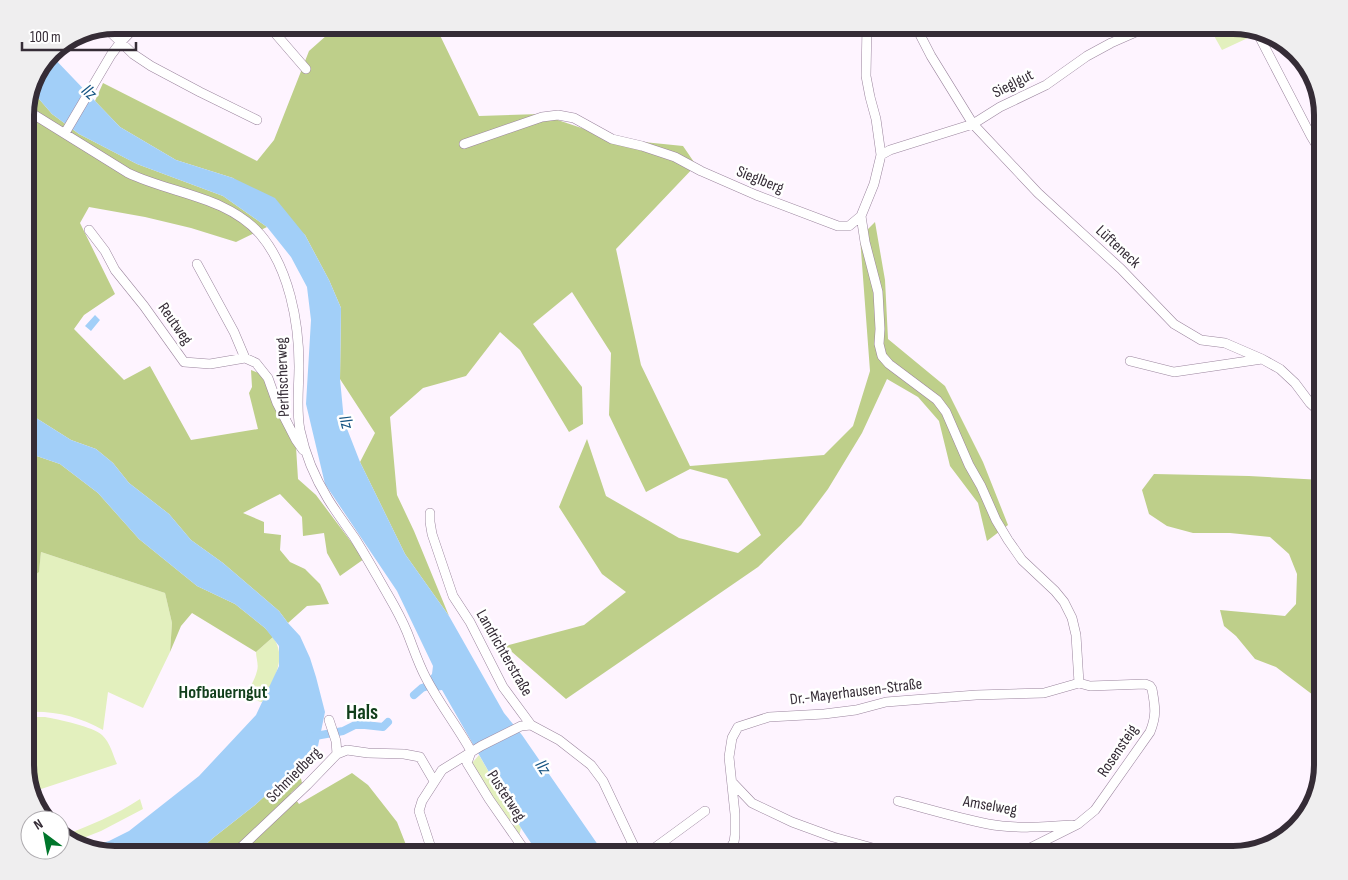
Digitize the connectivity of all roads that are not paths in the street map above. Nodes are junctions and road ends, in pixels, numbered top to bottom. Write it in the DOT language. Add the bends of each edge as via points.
graph roads {
  1 [pos="112,34"];
  2 [pos="128,34"];
  3 [pos="276,34"];
  4 [pos="867,34"];
  5 [pos="920,34"];
  6 [pos="1132,34"];
  7 [pos="1260,39"];
  8 [pos="120,43"];
  9 [pos="306,69"];
  10 [pos="34,114"];
  11 [pos="258,120"];
  12 [pos="973,124"];
  13 [pos="67,130"];
  14 [pos="1314,141"];
  15 [pos="464,144"];
  16 [pos="881,154"];
  17 [pos="862,216"];
  18 [pos="89,230"];
  19 [pos="197,264"];
  20 [pos="245,358"];
  21 [pos="1262,360"];
  22 [pos="1130,361"];
  23 [pos="1314,407"];
  24 [pos="308,456"];
  25 [pos="430,513"];
  26 [pos="1079,683"];
  27 [pos="331,724"];
  28 [pos="531,725"];
  29 [pos="472,751"];
  30 [pos="337,754"];
  31 [pos="434,781"];
  32 [pos="732,782"];
  33 [pos="898,801"];
  34 [pos="705,812"];
  35 [pos="1078,824"];
  36 [pos="242,846"];
  37 [pos="430,846"];
  38 [pos="520,846"];
  39 [pos="634,846"];
  40 [pos="658,846"];
  41 [pos="732,846"];
  42 [pos="866,846"];
  43 [pos="1034,846"];
  1 -- 8 [label="street"];
  2 -- 8 [label="street"];
  3 -- 9 [label="street"];
  4 -- 16 [label="street" via="866,76"];
  5 -- 12 [label="street, Lüfteneck"];
  6 -- 12 [label="street, Sieglgut" via="1087,56 1046,85"];
  7 -- 14 [label="street"];
  8 -- 11 [label="street" via="151,66"];
  8 -- 13 [label="street"];
  10 -- 13 [label="street, Perlfischerweg"];
  12 -- 16 [label="street, Sieglgut"];
  12 -- 21 [label="street, Lüfteneck" via="1038,193 1121,269 1174,324 1201,340 1225,343"];
  13 -- 24 [label="street, Perlfischerweg" via="128,173 210,201 251,225 261,236 282,273 293,307 299,364 298,412"];
  15 -- 17 [label="street, Sieglberg" via="542,117 558,115 574,118 612,139 675,157 756,196 838,226 849,226"];
  16 -- 17 [label="street"];
  17 -- 26 [label="street" via="878,292 882,356 937,400 946,412 1008,540 1022,560 1064,602 1076,634"];
  18 -- 20 [label="street, Reutweg" via="184,362 210,364"];
  19 -- 20 [label="street"];
  20 -- 24 [label="street" via="256,363 268,378 290,429"];
  21 -- 22 [label="street" via="1174,372"];
  21 -- 23 [label="street, Lüfteneck" via="1280,368"];
  24 -- 29 [label="street, Perlfischerweg" via="328,499 388,595 424,676"];
  25 -- 28 [label="street, Landrichterstraße" via="432,534 453,596 504,687"];
  26 -- 32 [label="street, Dr.-Mayerhausen-Straße" via="1044,693 886,702 824,714 769,716 738,727 732,738 729,757"];
  26 -- 35 [label="street, Rosensteig" via="1090,686 1145,684 1152,688 1156,710 1150,732 1096,810"];
  27 -- 30 [label="street"];
  28 -- 29 [label="street" via="521,726"];
  28 -- 39 [label="street, Landrichterstraße" via="559,740 591,765 603,780"];
  29 -- 31 [label="street" via="442,770"];
  29 -- 38 [label="street, Pustetweg" via="467,763"];
  30 -- 31 [label="street, Schmiedberg" via="347,750 420,757"];
  30 -- 36 [label="street, Schmiedberg"];
  31 -- 37 [label="street" via="419,811"];
  32 -- 41 [label="street, Dr.-Mayerhausen-Straße" via="735,835"];
  32 -- 42 [label="street" via="752,804 792,822"];
  33 -- 35 [label="street, Amselweg" via="989,824 1020,827"];
  34 -- 40 [label="street"];
  35 -- 43 [label="street, Rosensteig"];
}
